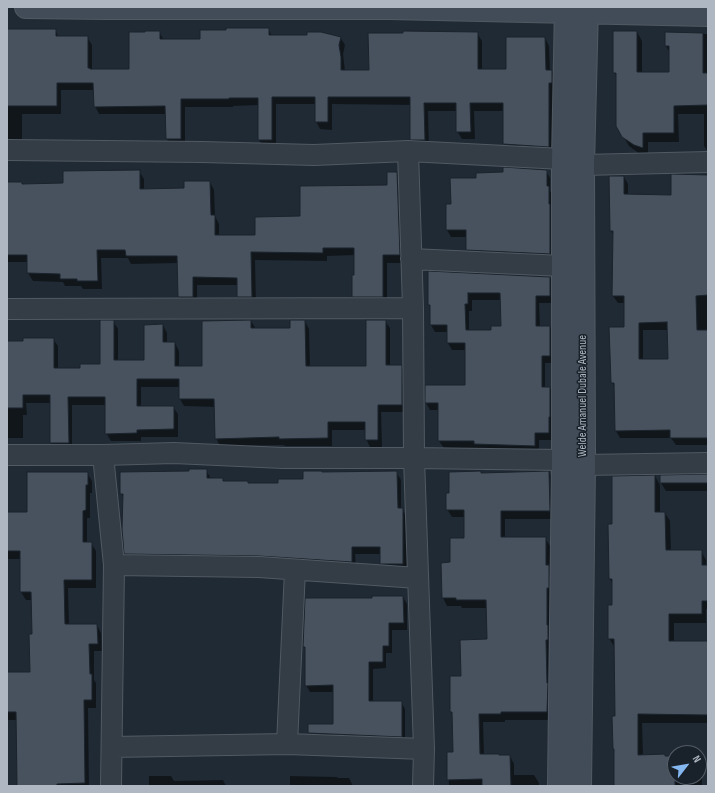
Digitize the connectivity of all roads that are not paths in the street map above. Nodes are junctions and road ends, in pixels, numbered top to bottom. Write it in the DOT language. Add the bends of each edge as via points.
graph roads {
  1 [pos="26,7"];
  2 [pos="577,10"];
  3 [pos="708,15"];
  4 [pos="7,150"];
  5 [pos="408,151"];
  6 [pos="573,162"];
  7 [pos="708,162"];
  8 [pos="411,258"];
  9 [pos="563,266"];
  10 [pos="413,308"];
  11 [pos="7,309"];
  12 [pos="7,455"];
  13 [pos="103,455"];
  14 [pos="414,458"];
  15 [pos="563,460"];
  16 [pos="708,463"];
  17 [pos="584,465"];
  18 [pos="114,565"];
  19 [pos="295,570"];
  20 [pos="418,578"];
  21 [pos="287,744"];
  22 [pos="112,747"];
  23 [pos="424,749"];
  24 [pos="111,786"];
  25 [pos="423,786"];
  26 [pos="559,786"];
  27 [pos="580,786"];
  1 -- 2 [label="main road"];
  2 -- 3 [label="main road"];
  2 -- 6 [label="main road, Welde Amanuel Dubale Avenue"];
  4 -- 5 [label="street" via="314,155"];
  5 -- 6 [label="street"];
  5 -- 8 [label="street"];
  6 -- 7 [label="street"];
  6 -- 9 [label="main road"];
  6 -- 17 [label="main road, Welde Amanuel Dubale Avenue"];
  8 -- 9 [label="street"];
  8 -- 10 [label="street"];
  9 -- 15 [label="main road"];
  10 -- 11 [label="street"];
  10 -- 14 [label="street"];
  12 -- 13 [label="street"];
  13 -- 14 [label="street" via="174,453 283,458"];
  13 -- 18 [label="street"];
  14 -- 15 [label="street"];
  14 -- 20 [label="street"];
  15 -- 26 [label="main road"];
  16 -- 17 [label="street"];
  17 -- 27 [label="main road, Welde Amanuel Dubale Avenue"];
  18 -- 19 [label="street" via="259,567"];
  18 -- 22 [label="street"];
  19 -- 20 [label="street"];
  19 -- 21 [label="street"];
  20 -- 23 [label="street"];
  21 -- 22 [label="street"];
  21 -- 23 [label="street"];
  22 -- 24 [label="street"];
  23 -- 25 [label="street"];
}
